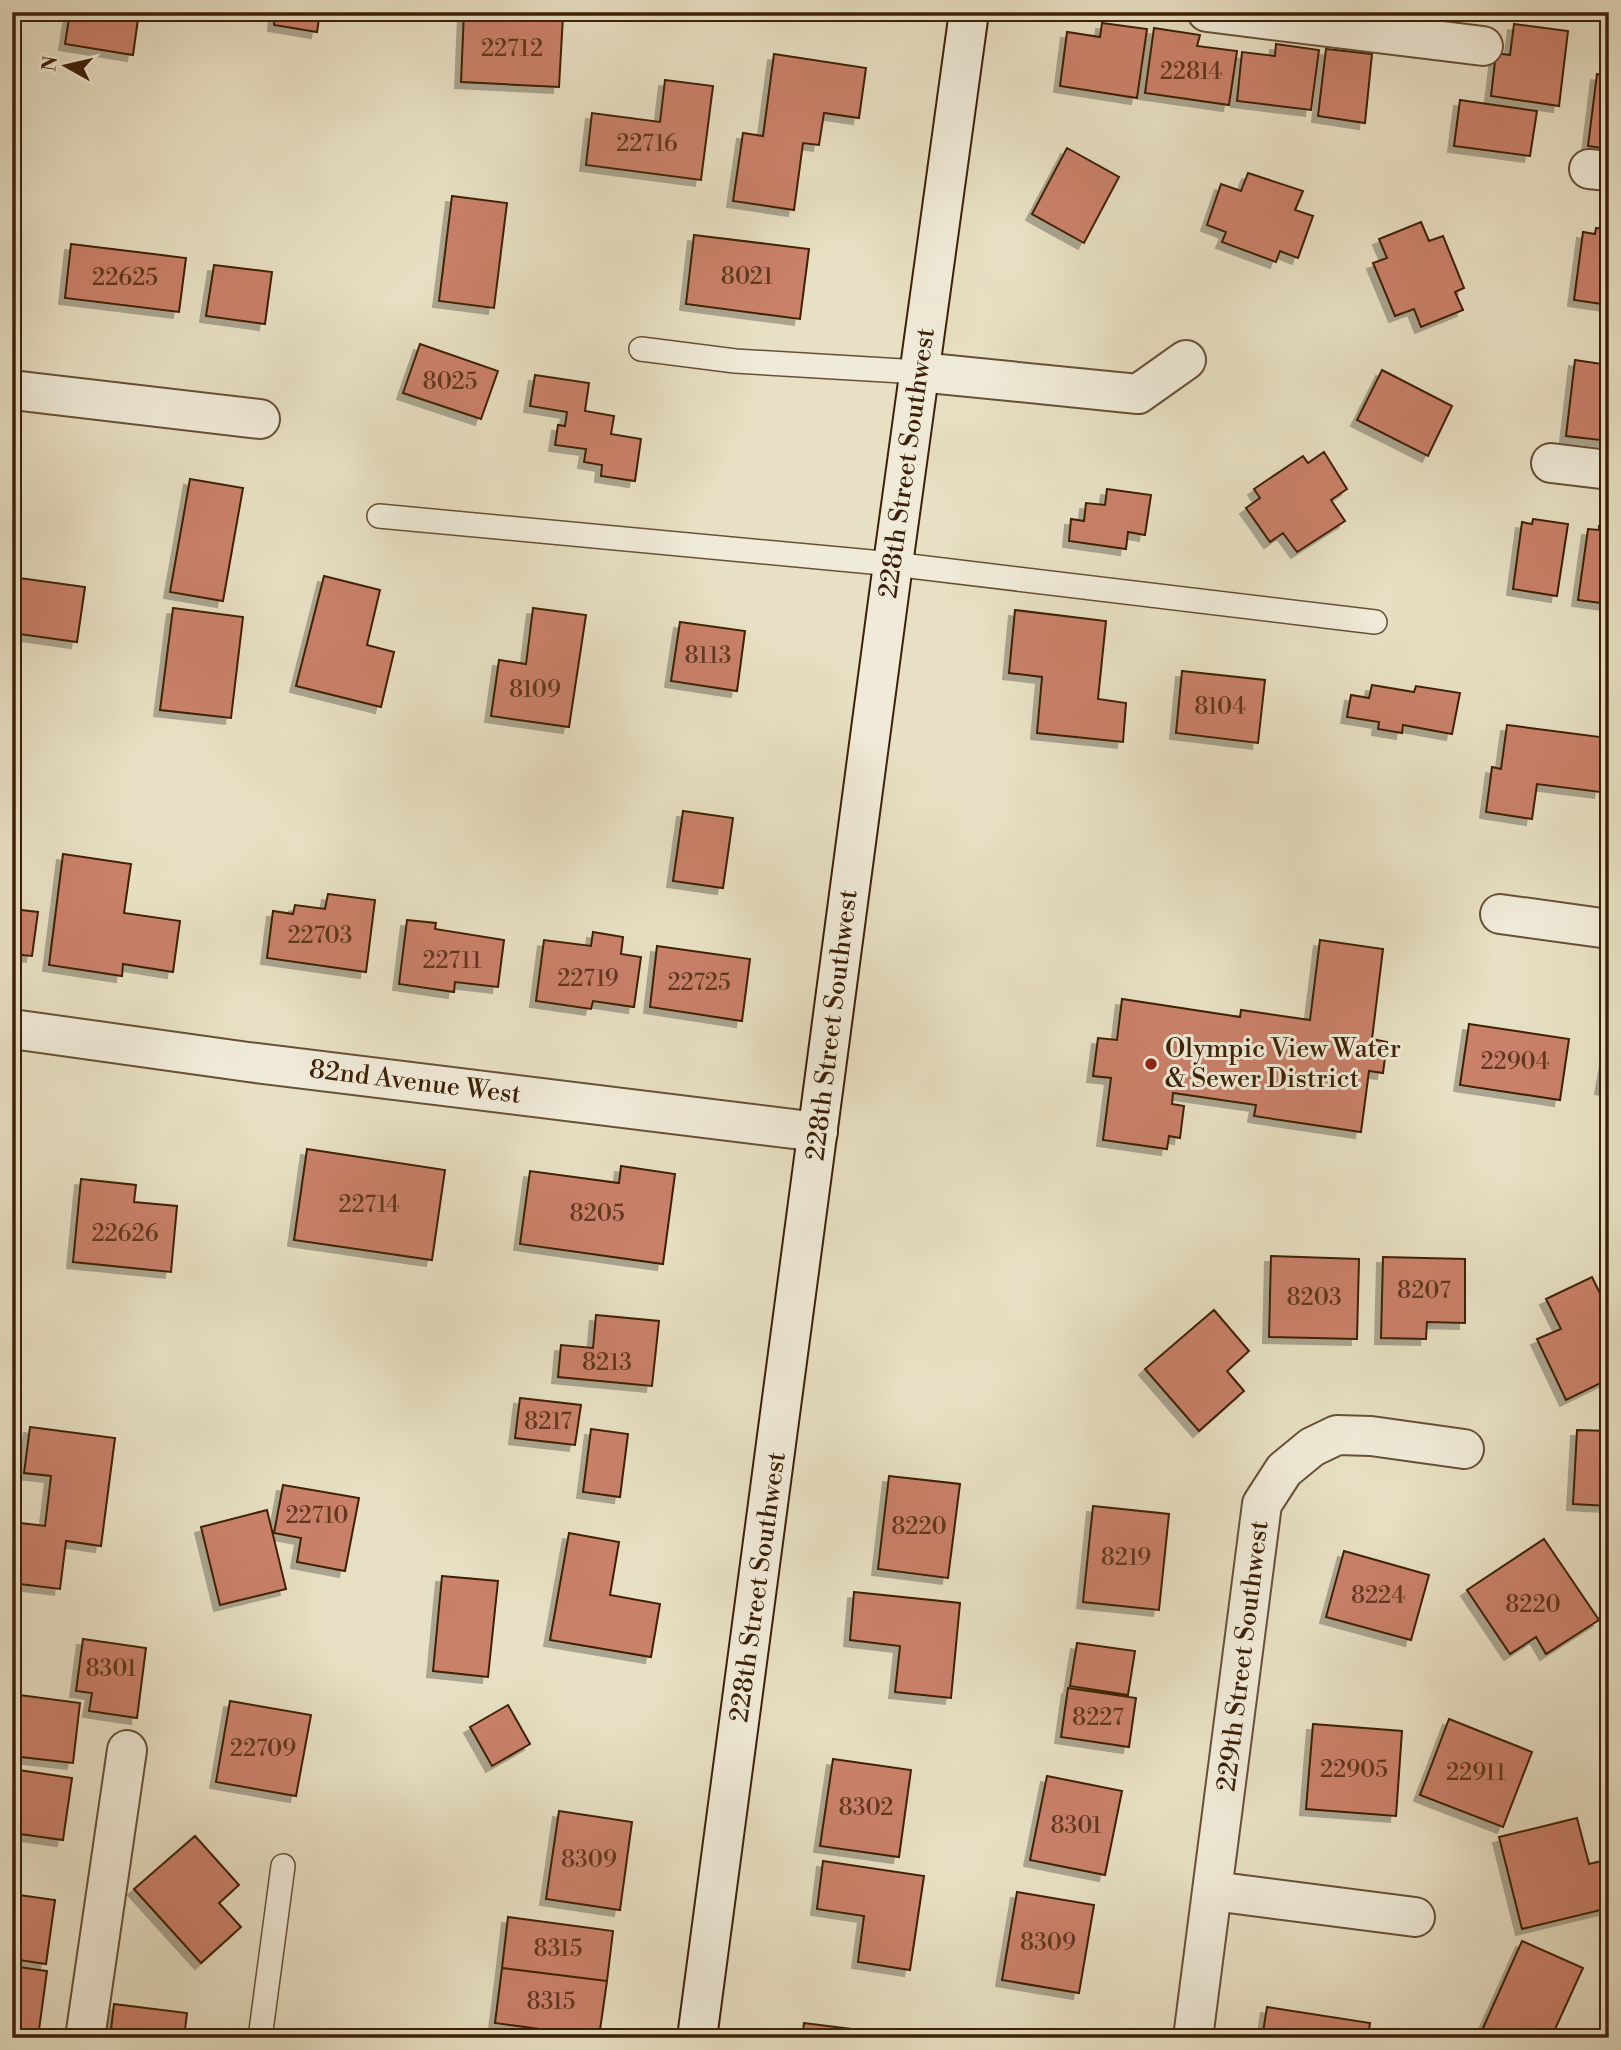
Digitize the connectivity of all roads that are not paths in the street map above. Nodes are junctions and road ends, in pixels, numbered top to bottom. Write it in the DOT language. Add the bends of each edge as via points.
graph roads {
  1 [pos="969,12"];
  2 [pos="1207,12"];
  3 [pos="1483,46"];
  4 [pos="641,349"];
  5 [pos="1186,360"];
  6 [pos="919,372"];
  7 [pos="12,390"];
  8 [pos="260,419"];
  9 [pos="1551,463"];
  10 [pos="1609,470"];
  11 [pos="379,516"];
  12 [pos="892,564"];
  13 [pos="1375,622"];
  14 [pos="1500,914"];
  15 [pos="1609,929"];
  16 [pos="12,1029"];
  17 [pos="818,1132"];
  18 [pos="1464,1449"];
  19 [pos="127,1750"];
  20 [pos="283,1866"];
  21 [pos="1213,1891"];
  22 [pos="1415,1917"];
  23 [pos="85,2038"];
  24 [pos="260,2038"];
  25 [pos="697,2038"];
  26 [pos="1193,2038"];
  1 -- 6 [label="street, 228th Street Southwest"];
  2 -- 3 [label="street"];
  4 -- 6 [label="lane" via="735,361"];
  5 -- 6 [label="street" via="1138,394"];
  6 -- 12 [label="street, 228th Street Southwest"];
  7 -- 8 [label="street"];
  9 -- 10 [label="street"];
  11 -- 12 [label="lane"];
  12 -- 13 [label="lane"];
  12 -- 17 [label="street, 228th Street Southwest"];
  14 -- 15 [label="street"];
  16 -- 17 [label="street, 82nd Avenue West"];
  17 -- 25 [label="street, 228th Street Southwest"];
  18 -- 21 [label="street, 229th Street Southwest" via="1337,1435 1312,1447 1284,1470 1262,1504"];
  19 -- 23 [label="street"];
  20 -- 24 [label="lane"];
  21 -- 22 [label="street"];
  21 -- 26 [label="street, 229th Street Southwest"];
}
